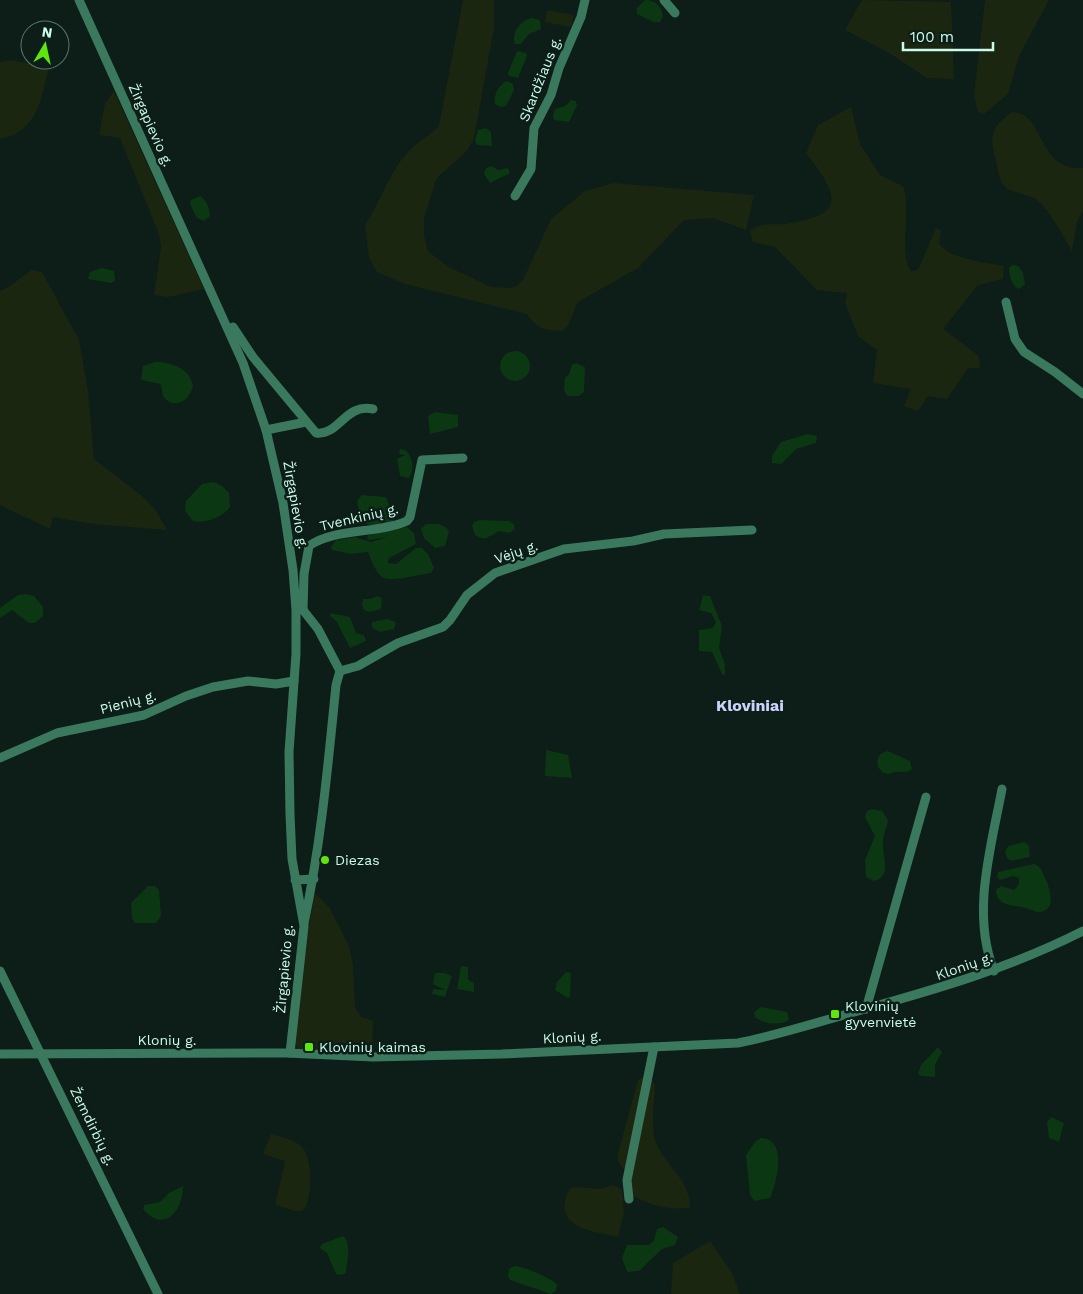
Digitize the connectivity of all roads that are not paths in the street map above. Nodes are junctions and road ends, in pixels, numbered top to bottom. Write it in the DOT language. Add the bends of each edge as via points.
graph roads {
  1 [pos="79,0"];
  2 [pos="585,0"];
  3 [pos="664,0"];
  4 [pos="675,13"];
  5 [pos="515,196"];
  6 [pos="1006,302"];
  7 [pos="233,327"];
  8 [pos="1083,394"];
  9 [pos="373,408"];
  10 [pos="306,422"];
  11 [pos="266,430"];
  12 [pos="463,458"];
  13 [pos="752,530"];
  14 [pos="299,610"];
  15 [pos="340,671"];
  16 [pos="294,681"];
  17 [pos="0,758"];
  18 [pos="1002,788"];
  19 [pos="926,797"];
  20 [pos="314,879"];
  21 [pos="295,880"];
  22 [pos="304,926"];
  23 [pos="1083,931"];
  24 [pos="0,971"];
  25 [pos="994,971"];
  26 [pos="866,1009"];
  27 [pos="654,1047"];
  28 [pos="290,1053"];
  29 [pos="0,1054"];
  30 [pos="42,1054"];
  31 [pos="629,1199"];
  32 [pos="158,1294"];
  1 -- 11 [label="street, Žirgapievio g." via="243,364"];
  2 -- 5 [label="street, Skardžiaus g." via="581,17 558,68 551,96 534,128 530,169"];
  3 -- 4 [label="street"];
  6 -- 8 [label="street" via="1015,339 1024,352"];
  7 -- 10 [label="street"];
  9 -- 10 [label="street" via="362,406 321,434"];
  10 -- 11 [label="street"];
  11 -- 14 [label="street, Žirgapievio g." via="287,525"];
  12 -- 14 [label="street, Tvenkinių g." via="422,460 407,522 330,537 309,546"];
  13 -- 15 [label="street, Vėjų g." via="664,534 574,548 495,573 467,595 443,627 398,642 358,666"];
  14 -- 15 [label="street" via="318,629"];
  14 -- 16 [label="street, Žirgapievio g."];
  15 -- 20 [label="street"];
  16 -- 17 [label="street, Pienių g." via="276,684 248,681 213,687 144,715 57,733"];
  16 -- 21 [label="street, Žirgapievio g." via="289,788"];
  18 -- 25 [label="street" via="983,912 986,952"];
  19 -- 26 [label="street"];
  20 -- 21 [label="street"];
  20 -- 22 [label="street"];
  21 -- 22 [label="street, Žirgapievio g."];
  22 -- 28 [label="street, Žirgapievio g."];
  23 -- 25 [label="street, Klonių g."];
  24 -- 30 [label="street, Žemdirbių g."];
  25 -- 26 [label="street, Klonių g."];
  26 -- 27 [label="street, Klonių g." via="776,1036 738,1043"];
  27 -- 28 [label="street, Klonių g." via="382,1056"];
  27 -- 31 [label="street" via="626,1180"];
  28 -- 30 [label="street, Klonių g."];
  29 -- 30 [label="street, Klonių g."];
  30 -- 32 [label="street, Žemdirbių g."];
}
